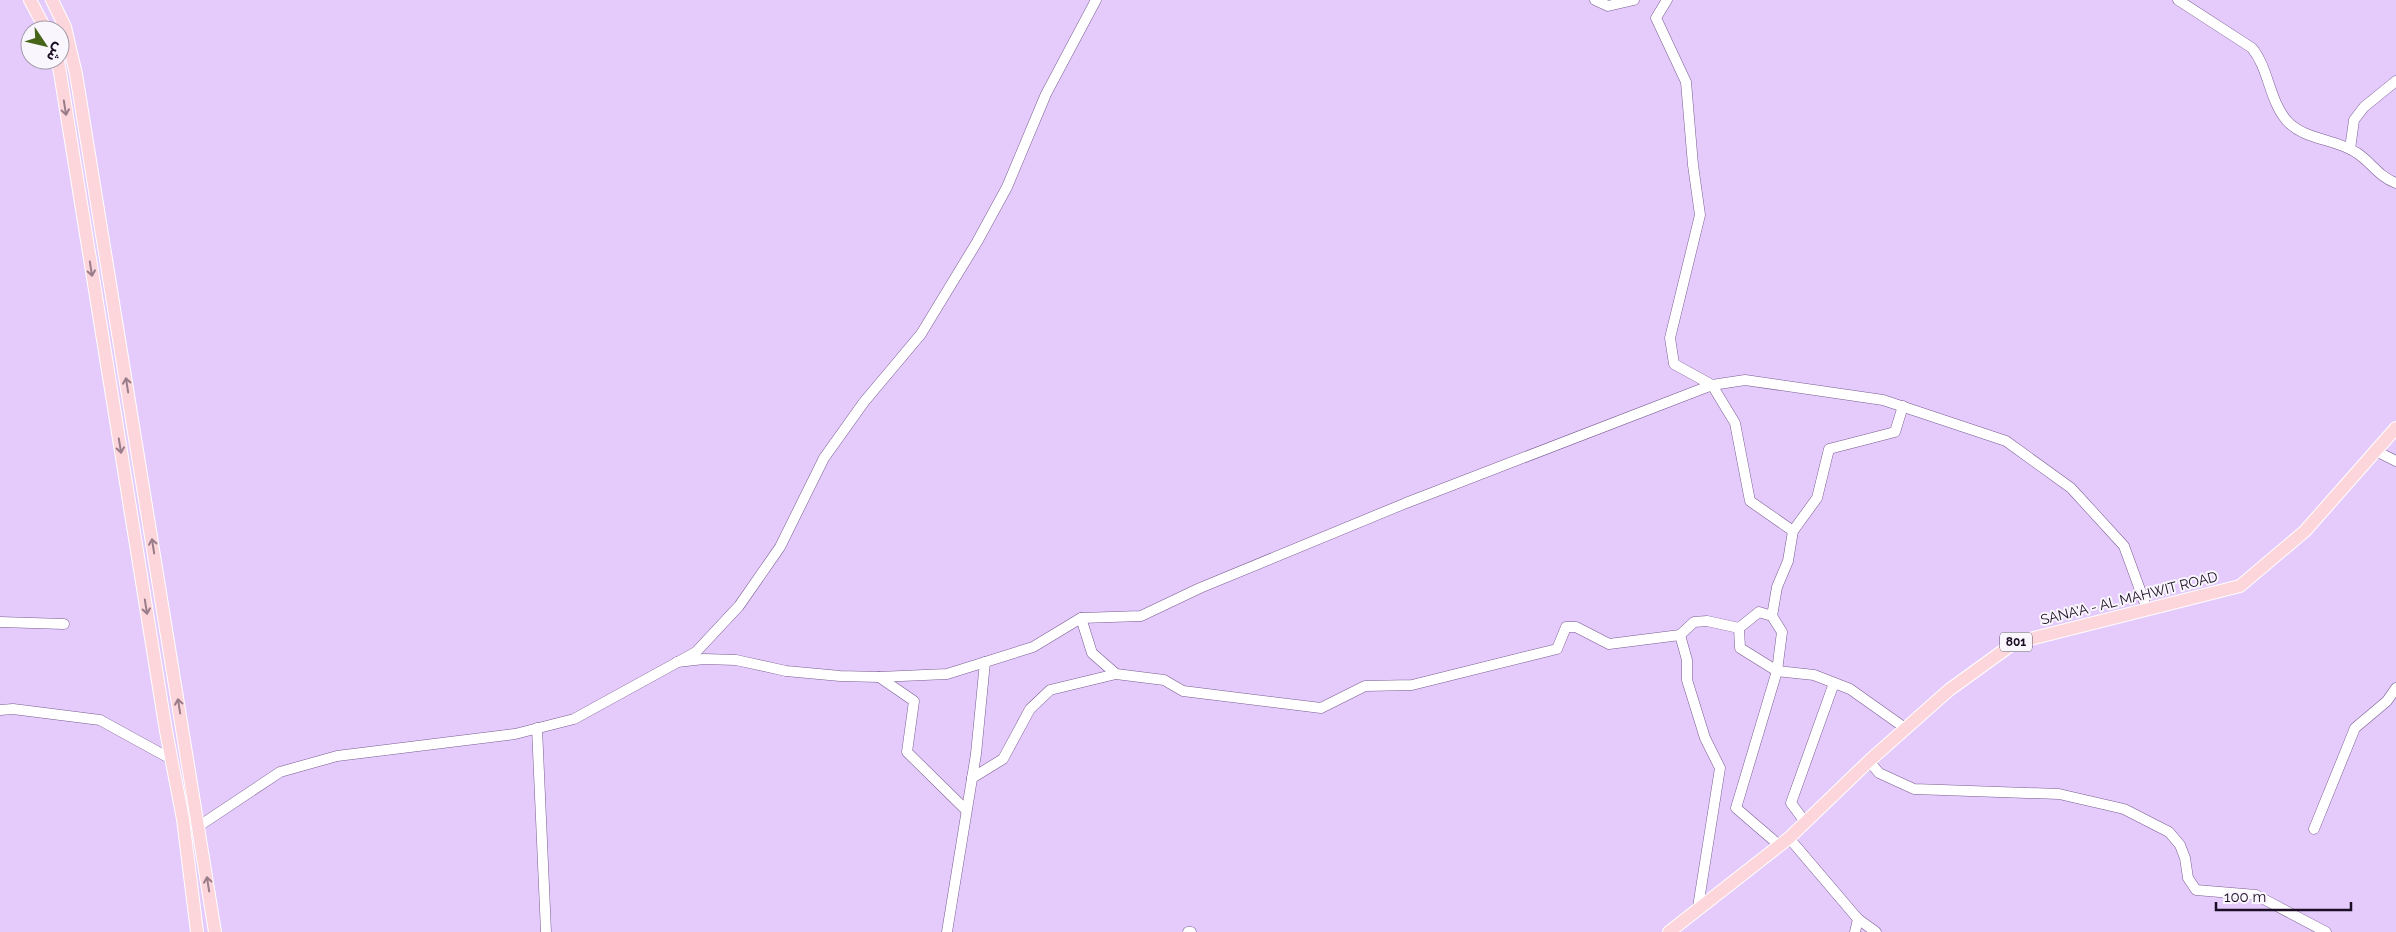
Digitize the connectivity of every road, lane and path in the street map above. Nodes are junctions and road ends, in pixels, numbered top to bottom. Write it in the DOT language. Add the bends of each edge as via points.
graph roads {
  1 [pos="30,0"];
  2 [pos="52,0"];
  3 [pos="1096,0"];
  4 [pos="1594,0"];
  5 [pos="1634,0"];
  6 [pos="1666,0"];
  7 [pos="2178,0"];
  8 [pos="41,20"];
  9 [pos="60,70"];
  10 [pos="2396,81"];
  11 [pos="2350,149"];
  12 [pos="2396,183"];
  13 [pos="1712,384"];
  14 [pos="1903,406"];
  15 [pos="2396,428"];
  16 [pos="2376,451"];
  17 [pos="2396,461"];
  18 [pos="1793,531"];
  19 [pos="2147,609"];
  20 [pos="1772,616"];
  21 [pos="1081,618"];
  22 [pos="0,622"];
  23 [pos="64,624"];
  24 [pos="1739,628"];
  25 [pos="1680,635"];
  26 [pos="677,662"];
  27 [pos="985,662"];
  28 [pos="1777,671"];
  29 [pos="1116,674"];
  30 [pos="879,677"];
  31 [pos="1834,684"];
  32 [pos="2396,688"];
  33 [pos="0,710"];
  34 [pos="183,727"];
  35 [pos="537,728"];
  36 [pos="1905,728"];
  37 [pos="166,731"];
  38 [pos="171,758"];
  39 [pos="1869,761"];
  40 [pos="972,778"];
  41 [pos="965,809"];
  42 [pos="1805,822"];
  43 [pos="199,826"];
  44 [pos="2314,829"];
  45 [pos="1784,842"];
  46 [pos="1698,908"];
  47 [pos="1858,919"];
  48 [pos="197,932"];
  49 [pos="215,932"];
  50 [pos="546,932"];
  51 [pos="947,932"];
  52 [pos="1669,932"];
  53 [pos="1855,932"];
  54 [pos="1876,932"];
  55 [pos="2326,932"];
  1 -- 8 [label="main road"];
  34 -- 2 [label="main road, one-way" via="76,74 65,27"];
  3 -- 26 [label="street" via="1046,94 1007,187 921,334 864,402 824,458 780,547 740,606 696,652"];
  4 -- 5 [label="street" via="1608,6"];
  6 -- 13 [label="street" via="1656,18 1686,82 1700,215 1670,338 1674,364"];
  7 -- 11 [label="street" via="2252,48 2260,58 2270,93 2302,134"];
  9 -- 37 [label="main road, one-way"];
  10 -- 11 [label="street" via="2364,107 2354,120"];
  11 -- 12 [label="street" via="2385,179"];
  13 -- 14 [label="street" via="1745,380 1883,400"];
  13 -- 18 [label="street" via="1735,423 1750,501"];
  13 -- 21 [label="street" via="1406,503 1141,616"];
  14 -- 18 [label="street" via="1895,432 1830,449 1817,498"];
  14 -- 19 [label="street" via="2006,441 2072,488 2124,546"];
  15 -- 16 [label="main road, SANA'A - AL MAHWIT ROAD / 801"];
  16 -- 17 [label="street"];
  16 -- 19 [label="main road, SANA'A - AL MAHWIT ROAD / 801" via="2305,531 2240,586"];
  18 -- 20 [label="street"];
  19 -- 36 [label="main road, SANA'A - AL MAHWIT ROAD / 801" via="2014,643 1949,690"];
  20 -- 24 [label="street" via="1759,612"];
  20 -- 28 [label="street" via="1782,632"];
  21 -- 27 [label="street" via="1033,647"];
  21 -- 29 [label="street" via="1092,652"];
  22 -- 23 [label="street"];
  24 -- 25 [label="street" via="1707,621 1694,622"];
  24 -- 28 [label="street" via="1740,648"];
  25 -- 29 [label="street" via="1609,644 1576,627 1566,627 1557,649 1412,685 1365,686 1321,708 1183,691 1164,680"];
  25 -- 46 [label="street" via="1687,660 1686,680 1705,738 1720,768"];
  26 -- 30 [label="street" via="736,660 786,671"];
  26 -- 35 [label="street" via="574,719"];
  27 -- 30 [label="street" via="947,674"];
  27 -- 40 [label="street"];
  28 -- 31 [label="street" via="1814,675"];
  28 -- 45 [label="street" via="1736,808"];
  29 -- 40 [label="street" via="1050,690 1030,709 1004,759"];
  30 -- 41 [label="street" via="914,701 907,752"];
  31 -- 36 [label="street" via="1850,689"];
  31 -- 42 [label="street" via="1791,803"];
  32 -- 44 [label="street" via="2387,701 2355,728"];
  33 -- 38 [label="street" via="100,720"];
  34 -- 37 [label="main road"];
  34 -- 43 [label="main road"];
  35 -- 43 [label="street" via="515,734 337,756 280,772"];
  35 -- 50 [label="street"];
  36 -- 39 [label="main road, SANA'A - AL MAHWIT ROAD / 801"];
  37 -- 38 [label="main road"];
  38 -- 48 [label="main road"];
  39 -- 42 [label="main road, SANA'A - AL MAHWIT ROAD / 801"];
  39 -- 55 [label="street" via="1879,773 1914,789 2059,794 2124,809 2169,832 2180,845 2188,878 2196,890 2256,895"];
  40 -- 41 [label="street"];
  41 -- 51 [label="street"];
  42 -- 45 [label="main road, SANA'A - AL MAHWIT ROAD / 801"];
  49 -- 43 [label="main road, one-way"];
  45 -- 46 [label="main road, SANA'A - AL MAHWIT ROAD / 801"];
  45 -- 47 [label="street"];
  46 -- 52 [label="main road, SANA'A - AL MAHWIT ROAD / 801"];
  47 -- 53 [label="street"];
  47 -- 54 [label="street"];
}
